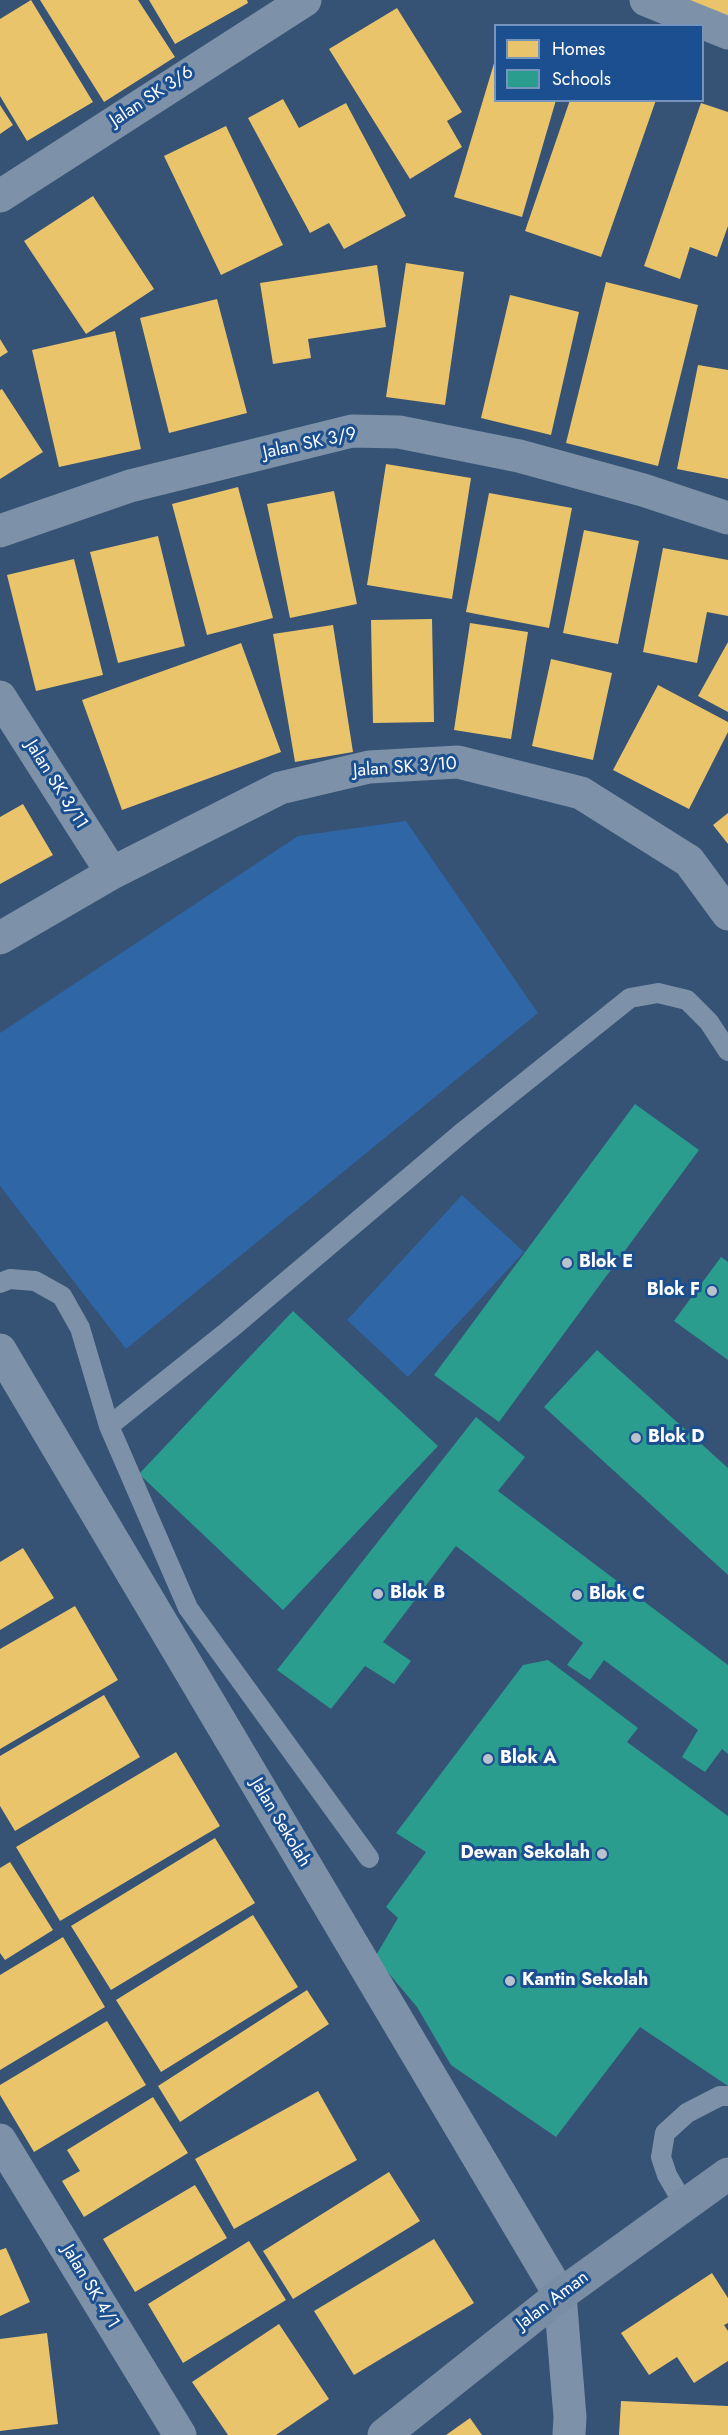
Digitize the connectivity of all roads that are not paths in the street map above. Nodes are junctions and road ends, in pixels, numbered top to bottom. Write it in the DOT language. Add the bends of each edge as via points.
graph roads {
  1 [pos="305,0"];
  2 [pos="646,0"];
  3 [pos="728,33"];
  4 [pos="0,196"];
  5 [pos="728,518"];
  6 [pos="0,531"];
  7 [pos="0,697"];
  8 [pos="112,873"];
  9 [pos="728,914"];
  10 [pos="0,938"];
  11 [pos="728,1051"];
  12 [pos="0,1283"];
  13 [pos="0,1350"];
  14 [pos="109,1426"];
  15 [pos="369,1858"];
  16 [pos="728,2096"];
  17 [pos="0,2140"];
  18 [pos="728,2174"];
  19 [pos="685,2206"];
  20 [pos="560,2295"];
  21 [pos="180,2435"];
  22 [pos="384,2435"];
  23 [pos="569,2435"];
  1 -- 4 [label="street, Jalan SK 3/6"];
  2 -- 3 [label="street"];
  5 -- 6 [label="street, Jalan SK 3/9" via="519,456 399,432 352,432 130,486"];
  7 -- 8 [label="street, Jalan SK 3/11"];
  8 -- 9 [label="street, Jalan SK 3/10" via="280,788 369,767 458,762 581,793 689,861"];
  8 -- 10 [label="street, Jalan SK 3/10"];
  11 -- 14 [label="lane" via="710,1022 687,1000 658,993 630,998"];
  12 -- 14 [label="lane" via="10,1279 35,1281 62,1296 80,1328"];
  13 -- 20 [label="street, Jalan Sekolah"];
  14 -- 15 [label="lane" via="188,1608"];
  16 -- 19 [label="lane" via="720,2096 687,2113 665,2133 661,2157"];
  17 -- 21 [label="street, Jalan SK 4/1"];
  18 -- 19 [label="street, Jalan Aman"];
  19 -- 20 [label="street, Jalan Aman"];
  20 -- 22 [label="street, Jalan Aman"];
  20 -- 23 [label="street"];
}
